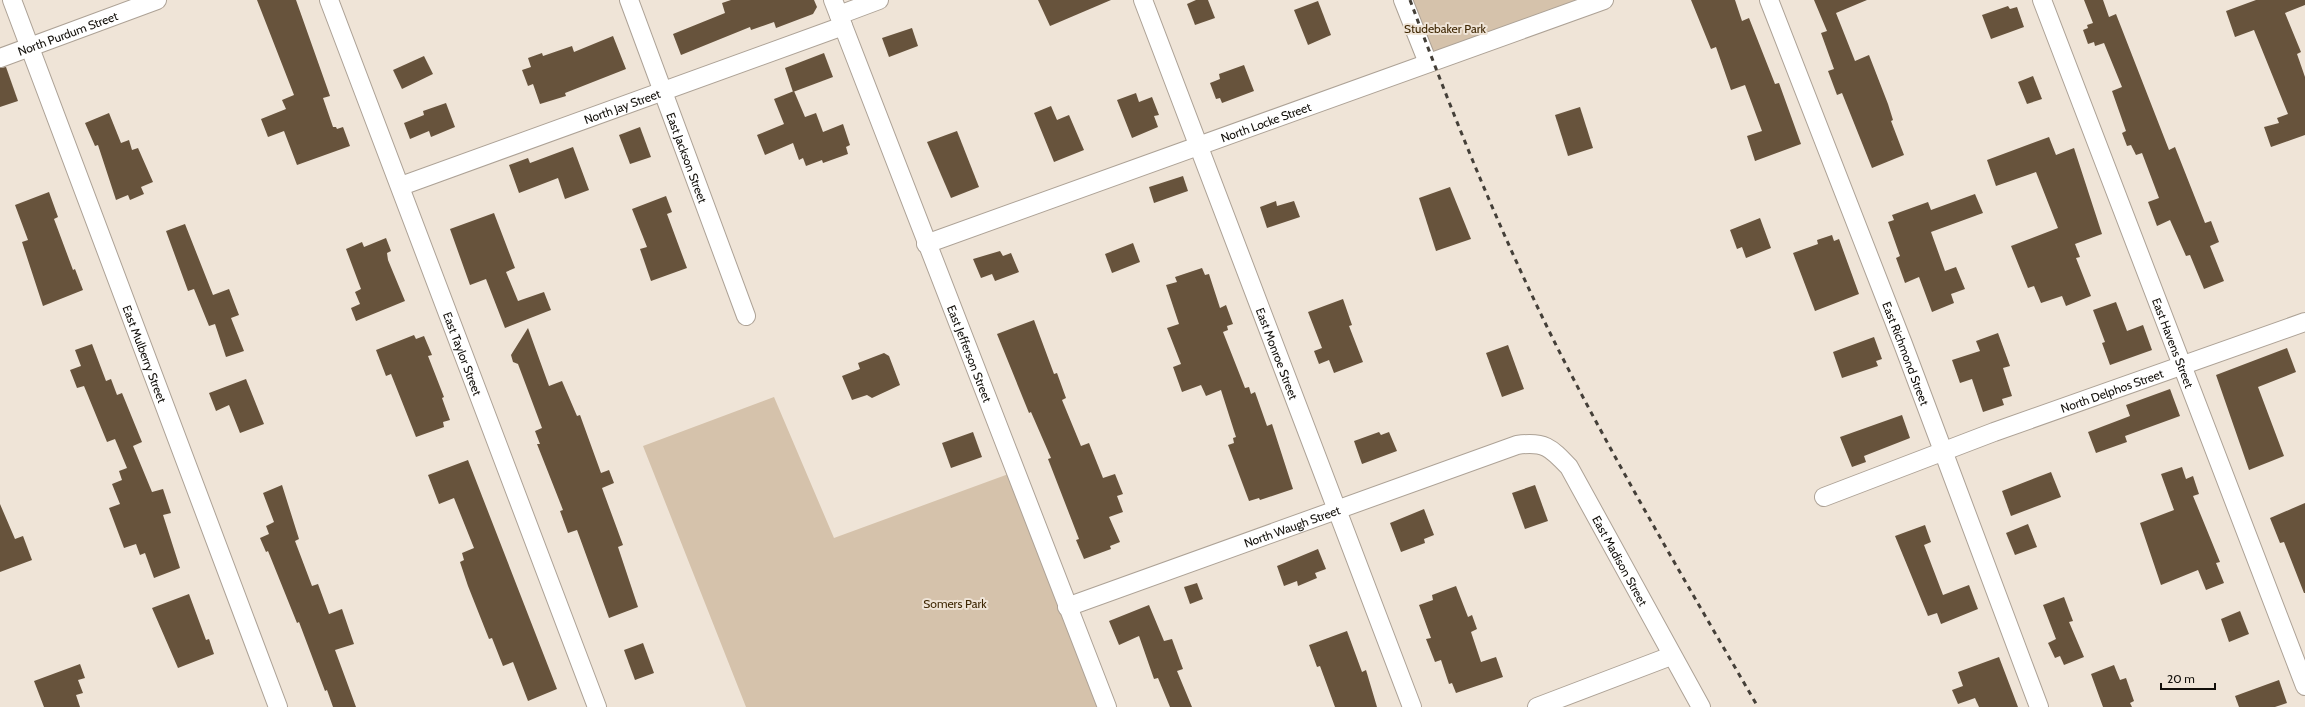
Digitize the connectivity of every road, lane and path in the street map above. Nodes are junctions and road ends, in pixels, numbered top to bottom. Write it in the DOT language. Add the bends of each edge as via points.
graph roads {
  1 [pos="12,0"];
  2 [pos="157,0"];
  3 [pos="329,0"];
  4 [pos="629,0"];
  5 [pos="879,0"];
  6 [pos="1143,0"];
  7 [pos="1404,0"];
  8 [pos="1604,0"];
  9 [pos="1769,0"];
  10 [pos="2042,0"];
  11 [pos="838,14"];
  12 [pos="29,47"];
  13 [pos="0,58"];
  14 [pos="1428,63"];
  15 [pos="663,91"];
  16 [pos="1198,147"];
  17 [pos="400,186"];
  18 [pos="926,244"];
  19 [pos="746,316"];
  20 [pos="2305,322"];
  21 [pos="2182,365"];
  22 [pos="1517,445"];
  23 [pos="1943,452"];
  24 [pos="1824,497"];
  25 [pos="1337,509"];
  26 [pos="1067,607"];
  27 [pos="1671,656"];
  28 [pos="2305,686"];
  29 [pos="278,707"];
  30 [pos="597,707"];
  31 [pos="1107,707"];
  32 [pos="1412,707"];
  33 [pos="1537,707"];
  34 [pos="1701,707"];
  35 [pos="2040,707"];
  1 -- 12 [label="street, East Mulberry Street"];
  2 -- 12 [label="street, North Purdum Street"];
  3 -- 17 [label="street, East Taylor Street"];
  4 -- 15 [label="street, East Jackson Street"];
  5 -- 11 [label="street, North Jay Street"];
  6 -- 16 [label="street, East Monroe Street"];
  7 -- 14 [label="street"];
  8 -- 14 [label="street, North Locke Street"];
  9 -- 23 [label="street, East Richmond Street"];
  10 -- 21 [label="street, East Havens Street"];
  11 -- 15 [label="street, North Jay Street"];
  11 -- 18 [label="street, East Jefferson Street"];
  12 -- 13 [label="street, North Purdum Street"];
  12 -- 29 [label="street, East Mulberry Street"];
  14 -- 16 [label="street, North Locke Street"];
  15 -- 17 [label="street, North Jay Street"];
  15 -- 19 [label="street, East Jackson Street"];
  16 -- 18 [label="street, North Locke Street"];
  16 -- 25 [label="street, East Monroe Street"];
  17 -- 30 [label="street, East Taylor Street"];
  18 -- 26 [label="street, East Jefferson Street"];
  20 -- 21 [label="street, North Delphos Street"];
  21 -- 23 [label="street, North Delphos Street"];
  21 -- 28 [label="street, East Havens Street"];
  22 -- 25 [label="street, North Waugh Street"];
  22 -- 27 [label="street, East Madison Street" via="1530,444 1551,448 1569,467"];
  23 -- 24 [label="street, North Delphos Street"];
  23 -- 35 [label="street, East Richmond Street"];
  25 -- 26 [label="street, North Waugh Street"];
  25 -- 32 [label="street, East Monroe Street"];
  26 -- 31 [label="street, East Jefferson Street"];
  27 -- 33 [label="street"];
  27 -- 34 [label="street, East Madison Street"];
}
